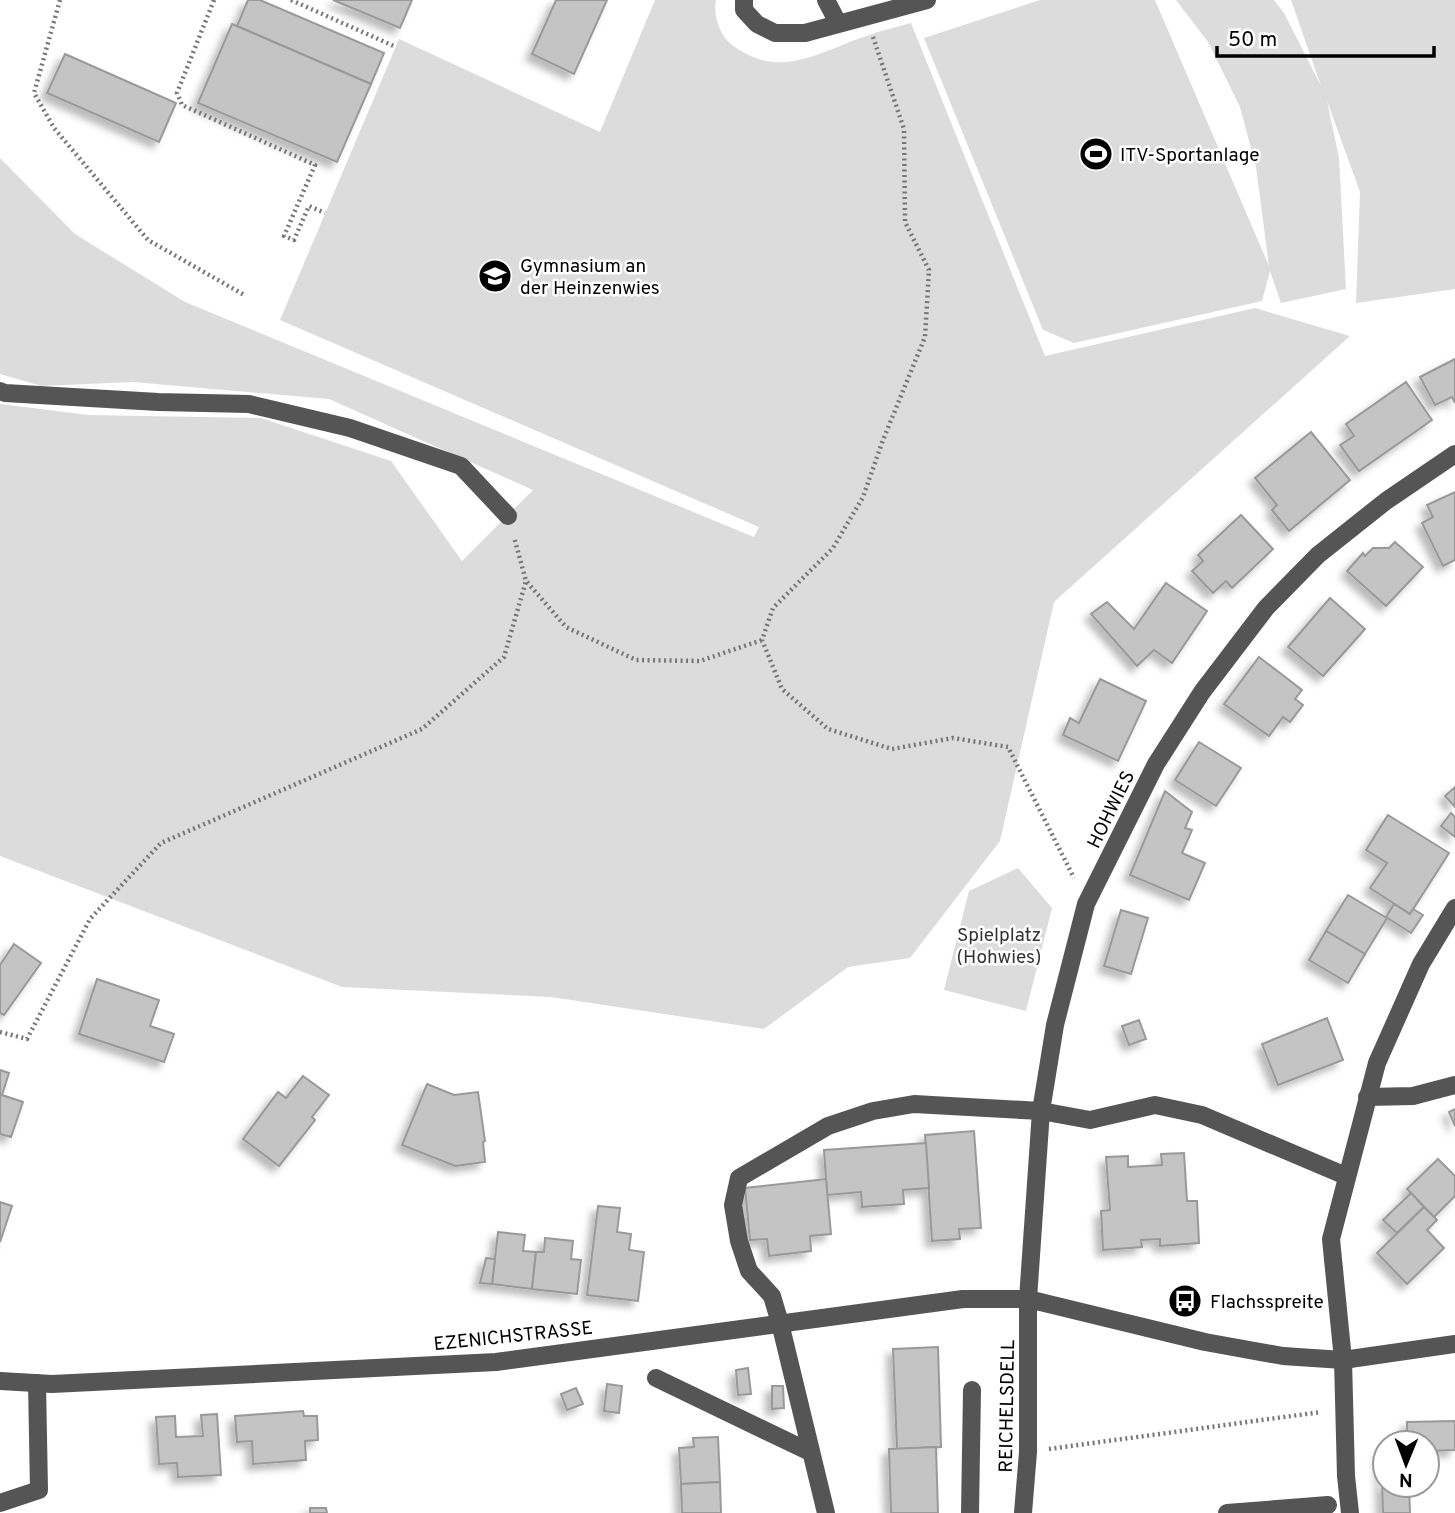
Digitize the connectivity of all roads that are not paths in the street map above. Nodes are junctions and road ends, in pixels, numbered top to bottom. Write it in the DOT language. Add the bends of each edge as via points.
graph roads {
  1 [pos="744,0"];
  2 [pos="826,0"];
  3 [pos="927,0"];
  4 [pos="838,23"];
  5 [pos="0,391"];
  6 [pos="1455,454"];
  7 [pos="508,516"];
  8 [pos="1455,908"];
  9 [pos="1455,1085"];
  10 [pos="1367,1097"];
  11 [pos="1041,1111"];
  12 [pos="1346,1176"];
  13 [pos="1028,1299"];
  14 [pos="780,1323"];
  15 [pos="1455,1344"];
  16 [pos="1343,1360"];
  17 [pos="656,1378"];
  18 [pos="0,1381"];
  19 [pos="37,1383"];
  20 [pos="972,1390"];
  21 [pos="810,1452"];
  22 [pos="0,1503"];
  23 [pos="1328,1505"];
  24 [pos="826,1513"];
  25 [pos="970,1513"];
  26 [pos="1023,1513"];
  27 [pos="1227,1513"];
  28 [pos="1350,1513"];
  1 -- 4 [label="street" via="744,10 757,24 775,33 805,33"];
  2 -- 4 [label="street"];
  3 -- 4 [label="street"];
  5 -- 7 [label="street" via="249,404 350,428 460,467"];
  6 -- 11 [label="street, HOHWIES" via="1385,501 1318,555 1266,608 1202,692 1156,764 1086,904 1055,1025"];
  8 -- 10 [label="street" via="1397,1014"];
  9 -- 10 [label="street" via="1413,1096"];
  10 -- 12 [label="street"];
  11 -- 12 [label="street" via="1090,1120 1155,1105 1202,1115"];
  11 -- 13 [label="street, HOHWIES"];
  11 -- 14 [label="street" via="914,1104 873,1111 828,1126 739,1178 733,1205 739,1241 749,1272 772,1296"];
  12 -- 16 [label="street" via="1331,1238"];
  13 -- 14 [label="street, EZENICHSTRASSE" via="963,1299"];
  13 -- 16 [label="street, EZENICHSTRASSE" via="1205,1342 1283,1356"];
  13 -- 26 [label="street, REICHELSDELL" via="1028,1452"];
  14 -- 19 [label="street, EZENICHSTRASSE" via="496,1362"];
  14 -- 21 [label="street"];
  15 -- 16 [label="street, EZENICHSTRASSE"];
  16 -- 28 [label="street"];
  17 -- 21 [label="street"];
  18 -- 19 [label="street, EZENICHSTRASSE"];
  19 -- 22 [label="street" via="39,1490"];
  20 -- 25 [label="street"];
  21 -- 24 [label="street"];
  23 -- 27 [label="street"];
}
